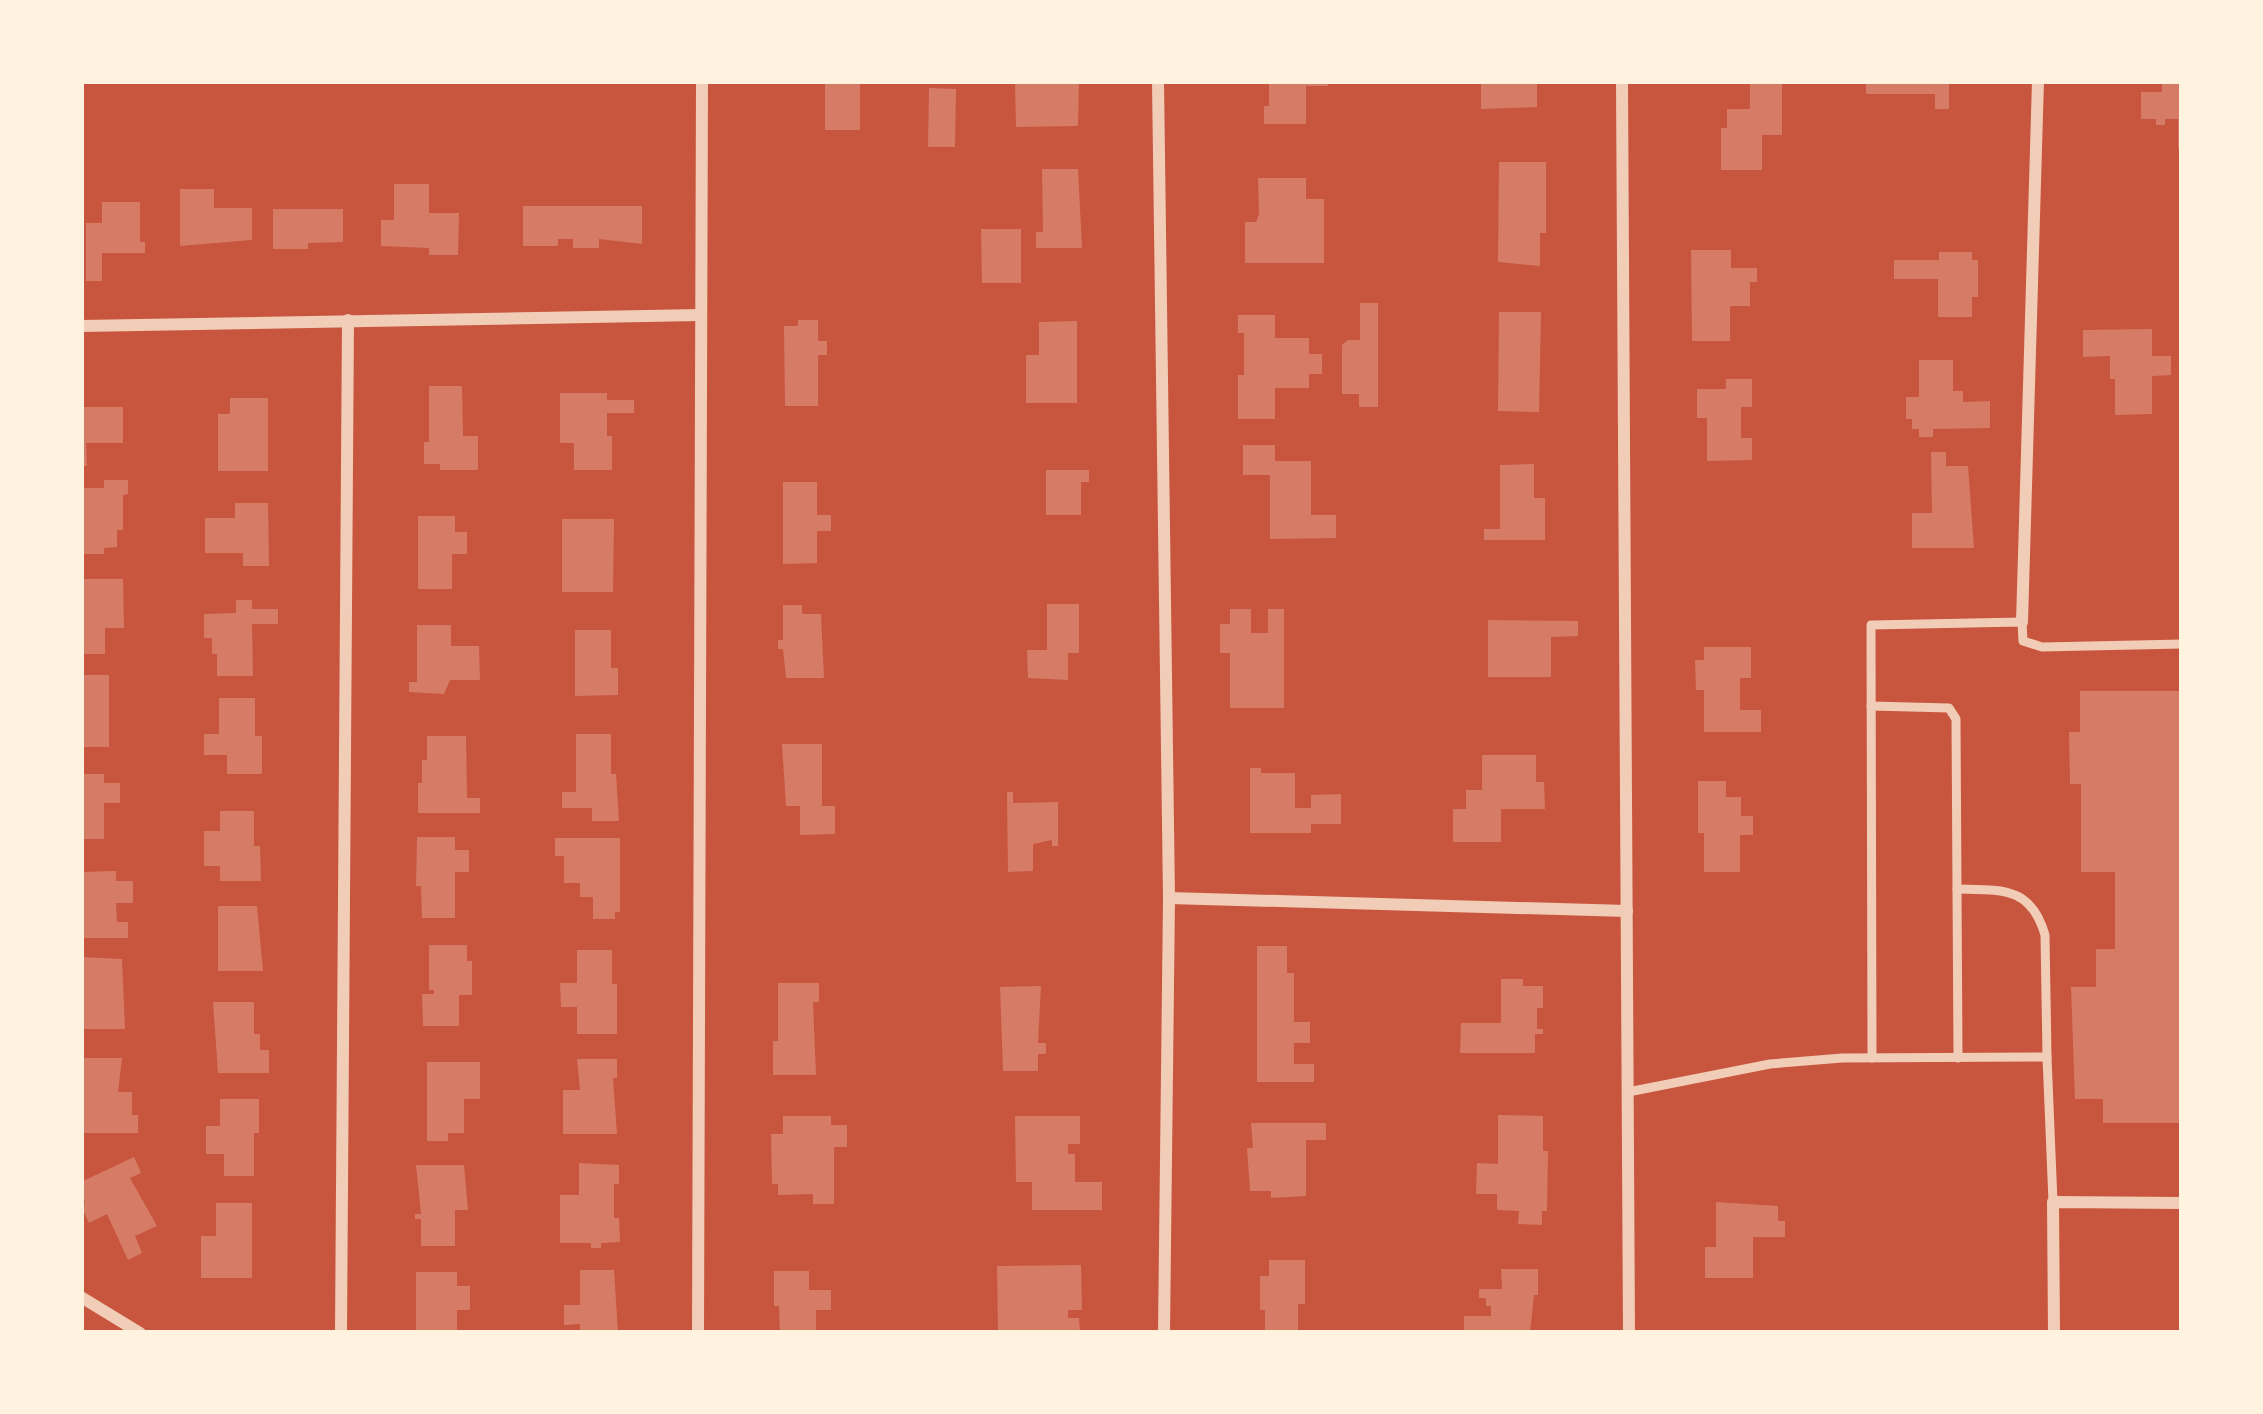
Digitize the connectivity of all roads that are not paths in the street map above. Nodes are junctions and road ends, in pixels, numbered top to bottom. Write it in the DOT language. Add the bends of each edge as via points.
graph roads {
  1 [pos="702,81"];
  2 [pos="1158,81"];
  3 [pos="1622,81"];
  4 [pos="2038,81"];
  5 [pos="701,315"];
  6 [pos="348,320"];
  7 [pos="81,326"];
  8 [pos="2022,622"];
  9 [pos="2182,644"];
  10 [pos="1871,706"];
  11 [pos="1957,889"];
  12 [pos="1169,898"];
  13 [pos="1627,911"];
  14 [pos="1872,1058"];
  15 [pos="1958,1058"];
  16 [pos="2047,1058"];
  17 [pos="1628,1092"];
  18 [pos="2053,1202"];
  19 [pos="2182,1203"];
  20 [pos="81,1297"];
  21 [pos="140,1333"];
  22 [pos="341,1333"];
  23 [pos="698,1333"];
  24 [pos="1164,1333"];
  25 [pos="1629,1333"];
  26 [pos="2054,1333"];
  1 -- 5 [label="street"];
  2 -- 12 [label="street"];
  3 -- 13 [label="street"];
  4 -- 8 [label="street"];
  5 -- 6 [label="street"];
  5 -- 23 [label="street"];
  6 -- 7 [label="street"];
  6 -- 22 [label="street"];
  8 -- 9 [label="lane" via="2023,641 2042,647"];
  8 -- 10 [label="lane" via="1871,625"];
  10 -- 11 [label="lane" via="1938,705 1956,719"];
  10 -- 14 [label="lane"];
  11 -- 15 [label="lane"];
  11 -- 16 [label="lane" via="2006,890 2040,917"];
  12 -- 13 [label="street"];
  12 -- 24 [label="street"];
  13 -- 17 [label="street"];
  14 -- 15 [label="lane"];
  14 -- 17 [label="lane" via="1770,1064"];
  15 -- 16 [label="lane"];
  16 -- 18 [label="lane"];
  17 -- 25 [label="street"];
  18 -- 19 [label="street"];
  18 -- 26 [label="street"];
  20 -- 21 [label="street"];
}
